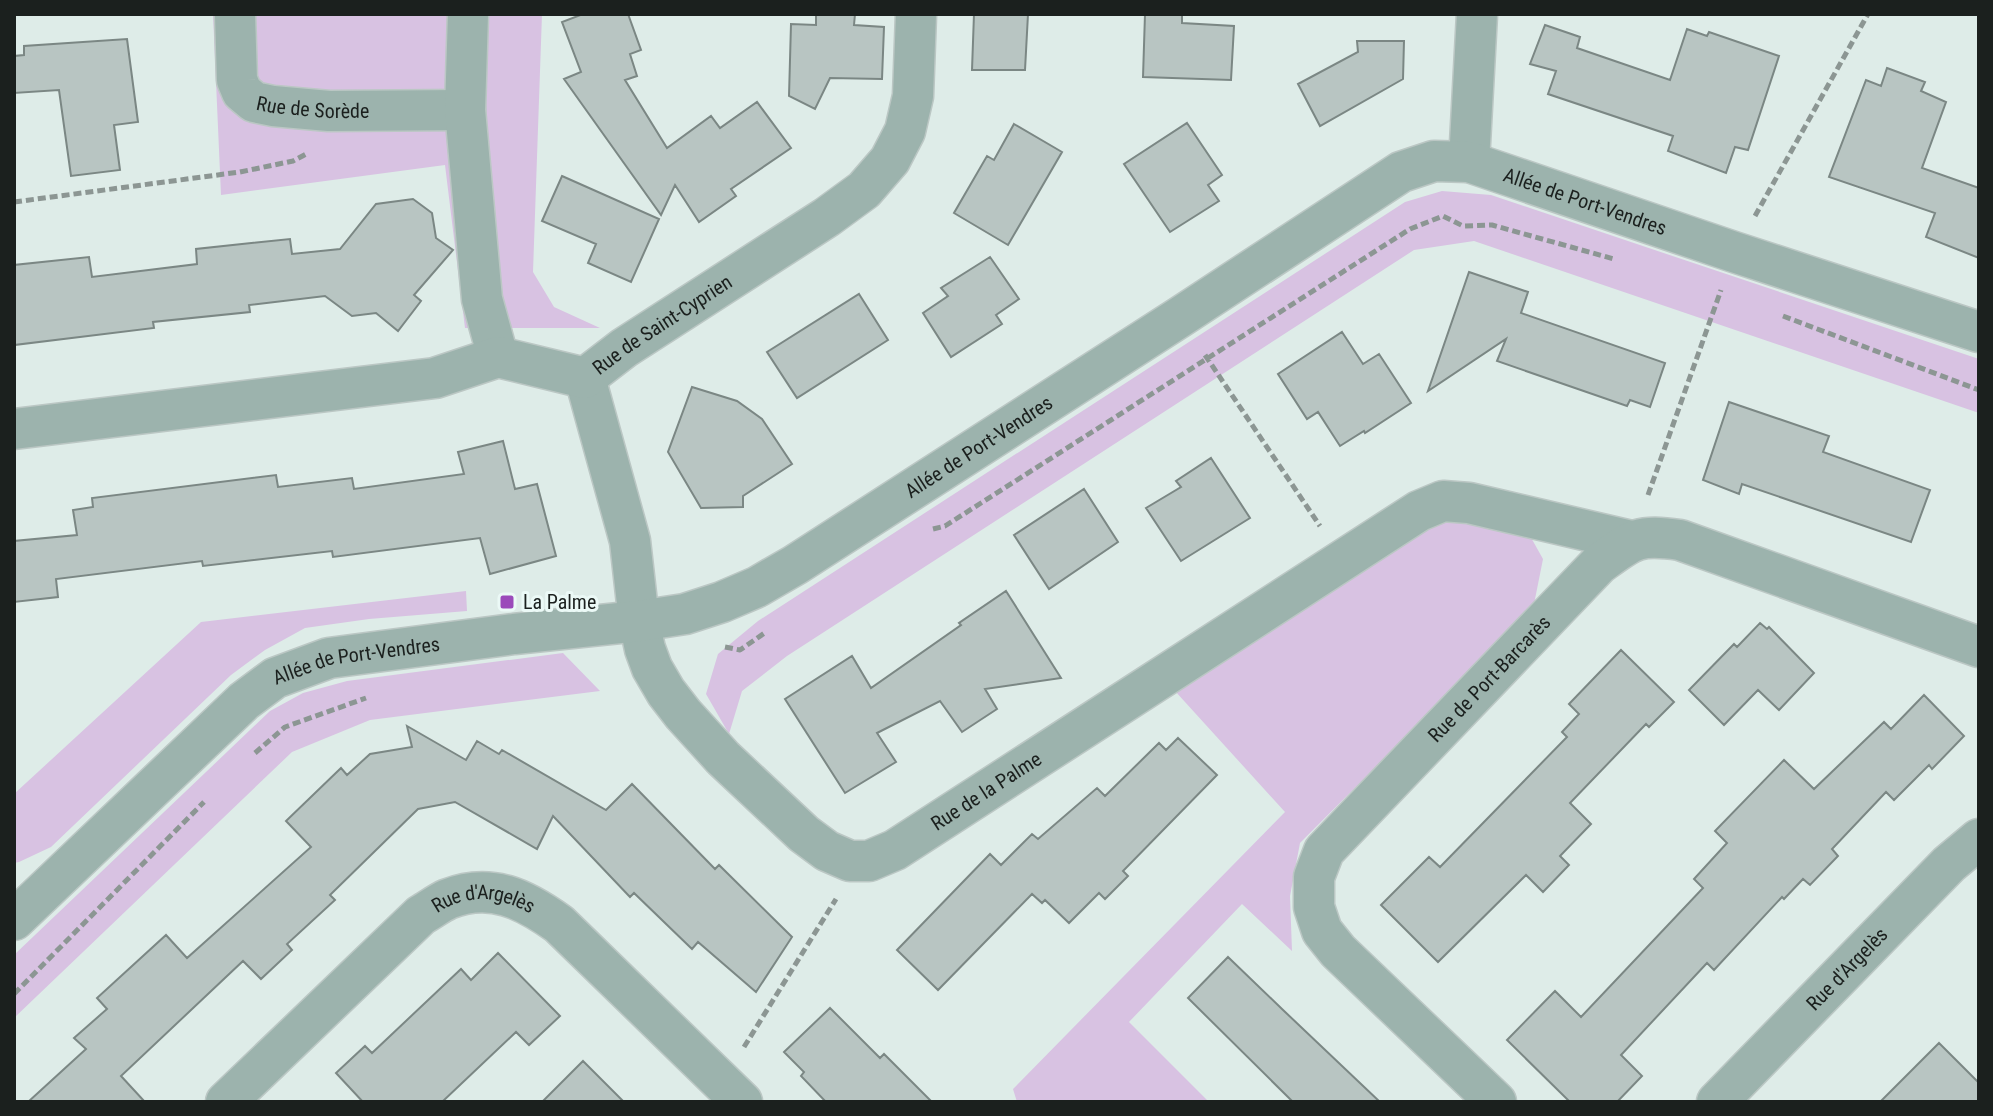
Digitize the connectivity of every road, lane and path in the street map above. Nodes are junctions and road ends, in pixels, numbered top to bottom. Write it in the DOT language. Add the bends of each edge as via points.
graph roads {
  1 [pos="235,14"];
  2 [pos="468,14"];
  3 [pos="916,14"];
  4 [pos="1477,14"];
  5 [pos="465,110"];
  6 [pos="329,111"];
  7 [pos="1469,162"];
  8 [pos="14,202"];
  9 [pos="1619,261"];
  10 [pos="1778,314"];
  11 [pos="1180,317"];
  12 [pos="1979,332"];
  13 [pos="498,357"];
  14 [pos="1207,357"];
  15 [pos="585,378"];
  16 [pos="1979,390"];
  17 [pos="14,429"];
  18 [pos="929,529"];
  19 [pos="1631,541"];
  20 [pos="1343,561"];
  21 [pos="639,621"];
  22 [pos="777,625"];
  23 [pos="711,645"];
  24 [pos="1979,647"];
  25 [pos="379,694"];
  26 [pos="253,756"];
  27 [pos="210,796"];
  28 [pos="1979,839"];
  29 [pos="850,861"];
  30 [pos="14,920"];
  31 [pos="14,994"];
  32 [pos="732,1092"];
  33 [pos="226,1102"];
  34 [pos="1496,1102"];
  35 [pos="1717,1102"];
  1 -- 6 [label="street, Rue de Sorède" via="242,92 254,102"];
  2 -- 5 [label="street"];
  3 -- 15 [label="street, Rue de Saint-Cyprien" via="913,96 905,131 890,160 864,190"];
  4 -- 7 [label="street"];
  5 -- 6 [label="street, Rue de Sorède"];
  5 -- 13 [label="street" via="482,299"];
  6 -- 8 [label="path" via="313,150 293,161"];
  7 -- 11 [label="street, Allée de Port-Vendres" via="1434,161 1401,172"];
  7 -- 12 [label="street, Allée de Port-Vendres"];
  9 -- 14 [label="path" via="1492,225 1463,226 1443,216 1410,229"];
  10 -- 16 [label="path"];
  11 -- 14 [label="path"];
  11 -- 21 [label="street, Allée de Port-Vendres" via="757,587 685,614"];
  13 -- 15 [label="street, Rue de Saint-Cyprien"];
  13 -- 17 [label="street" via="435,378"];
  14 -- 18 [label="path" via="945,526"];
  14 -- 20 [label="path"];
  15 -- 21 [label="street" via="630,541"];
  19 -- 20 [label="street, Rue de la Palme" via="1443,501"];
  19 -- 24 [label="street" via="1654,536 1680,540"];
  19 -- 34 [label="street, Rue de Port-Barcarès" via="1599,564 1324,851 1314,877 1314,907 1322,931 1338,951"];
  20 -- 29 [label="street, Rue de la Palme" via="895,850 869,861"];
  21 -- 29 [label="street" via="652,668 683,714 804,834"];
  21 -- 30 [label="street, Allée de Port-Vendres" via="329,658 275,678 244,701"];
  22 -- 23 [label="path" via="740,650"];
  25 -- 26 [label="path" via="285,727"];
  27 -- 31 [label="path"];
  28 -- 35 [label="street, Rue d'Argelès"];
  29 -- 32 [label="path" via="841,892"];
  32 -- 33 [label="street, Rue d'Argelès" via="559,924 515,897 489,892 445,900 421,915"];
}
